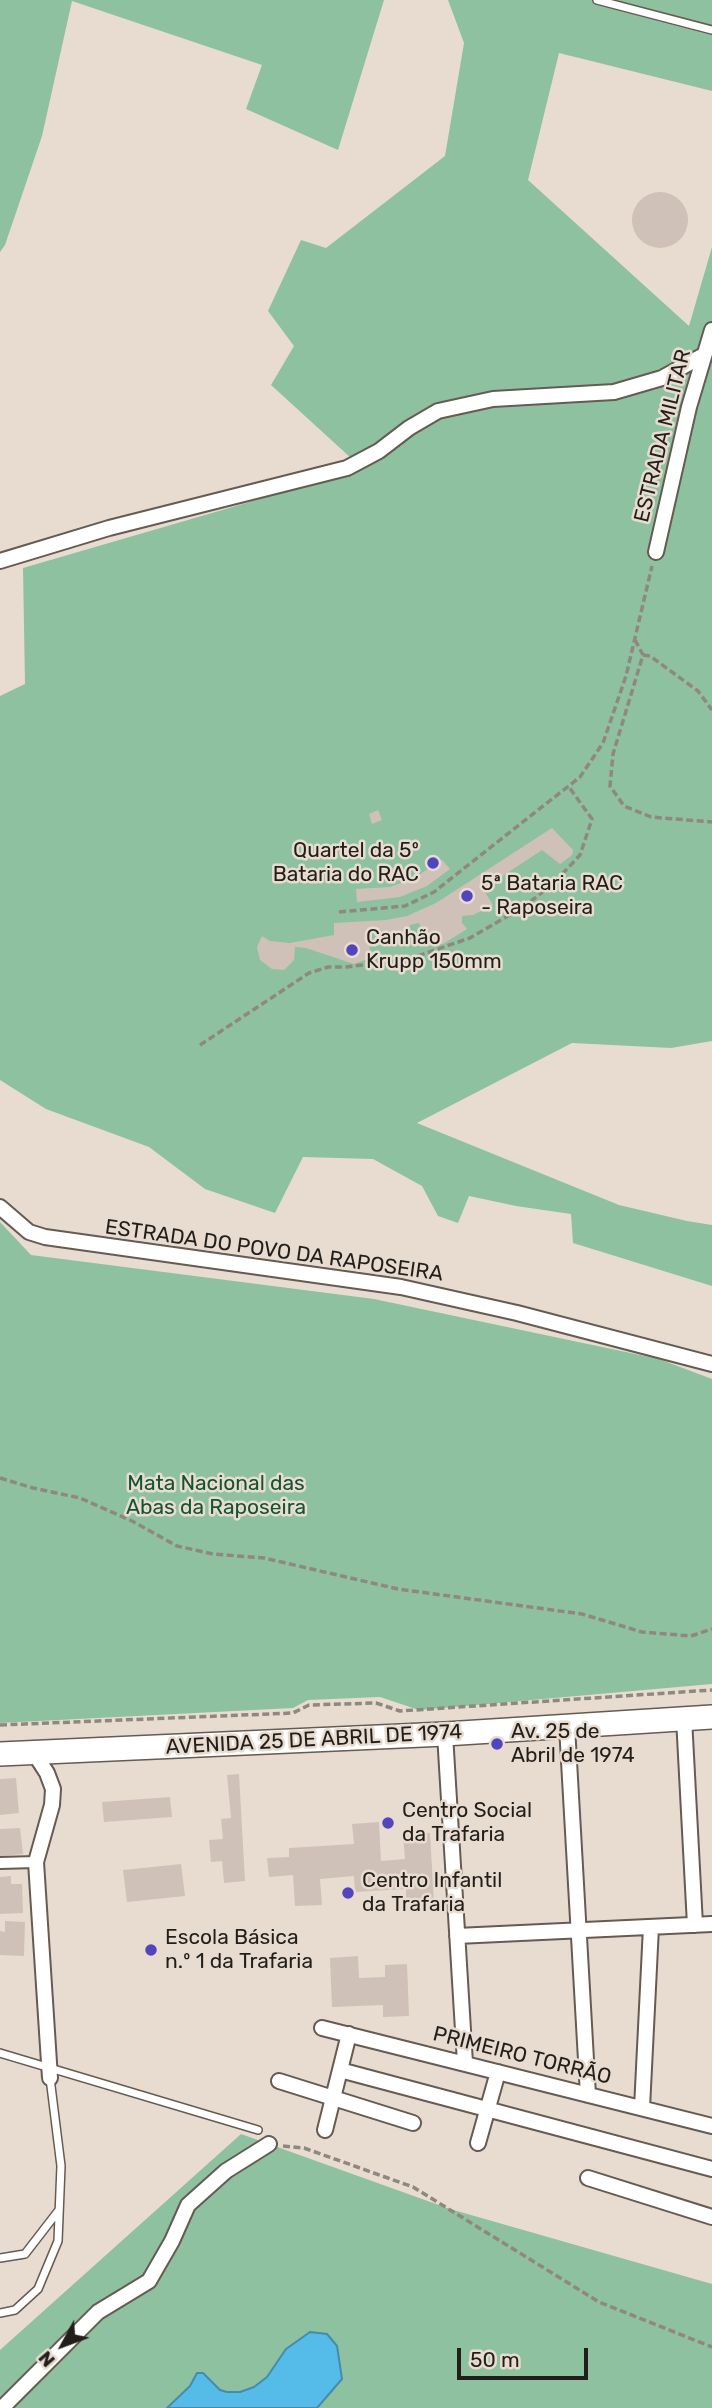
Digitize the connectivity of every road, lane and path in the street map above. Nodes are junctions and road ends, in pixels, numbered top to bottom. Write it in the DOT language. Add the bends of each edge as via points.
graph roads {
  1 [pos="597,0"];
  2 [pos="712,30"];
  3 [pos="712,330"];
  4 [pos="704,355"];
  5 [pos="656,552"];
  6 [pos="0,561"];
  7 [pos="635,639"];
  8 [pos="642,655"];
  9 [pos="712,709"];
  10 [pos="569,787"];
  11 [pos="712,822"];
  12 [pos="340,912"];
  13 [pos="200,1045"];
  14 [pos="0,1207"];
  15 [pos="712,1364"];
  16 [pos="0,1478"];
  17 [pos="712,1629"];
  18 [pos="712,1690"];
  19 [pos="712,1717"];
  20 [pos="684,1718"];
  21 [pos="0,1726"];
  22 [pos="567,1727"];
  23 [pos="445,1734"];
  24 [pos="34,1753"];
  25 [pos="0,1754"];
  26 [pos="36,1862"];
  27 [pos="0,1863"];
  28 [pos="712,1924"];
  29 [pos="695,1925"];
  30 [pos="651,1927"];
  31 [pos="578,1930"];
  32 [pos="457,1936"];
  33 [pos="322,2028"];
  34 [pos="349,2034"];
  35 [pos="0,2053"];
  36 [pos="465,2063"];
  37 [pos="340,2070"];
  38 [pos="498,2072"];
  39 [pos="50,2073"];
  40 [pos="279,2081"];
  41 [pos="588,2095"];
  42 [pos="333,2097"];
  43 [pos="642,2108"];
  44 [pos="487,2109"];
  45 [pos="413,2123"];
  46 [pos="712,2126"];
  47 [pos="258,2130"];
  48 [pos="325,2130"];
  49 [pos="478,2143"];
  50 [pos="269,2144"];
  51 [pos="712,2169"];
  52 [pos="588,2178"];
  53 [pos="59,2210"];
  54 [pos="712,2217"];
  55 [pos="0,2258"];
  56 [pos="0,2313"];
  57 [pos="712,2347"];
  58 [pos="2,2408"];
  1 -- 2 [label="lane"];
  3 -- 4 [label="street, ESTRADA MILITAR"];
  4 -- 5 [label="street, ESTRADA MILITAR"];
  4 -- 6 [label="street" via="662,378 614,392 493,399 438,411 347,468 109,528"];
  5 -- 7 [label="path"];
  7 -- 8 [label="path"];
  7 -- 10 [label="path" via="603,743"];
  8 -- 9 [label="path" via="698,691"];
  8 -- 11 [label="path" via="613,754 610,786 624,806 651,817"];
  10 -- 12 [label="path" via="434,892 405,906"];
  10 -- 13 [label="path" via="592,819 580,855 522,908 470,938 406,960 309,973"];
  14 -- 15 [label="street, ESTRADA DO POVO DA RAPOSEIRA" via="29,1232 45,1237 401,1287"];
  16 -- 17 [label="path" via="80,1497 177,1545 213,1554 264,1558 398,1589 582,1614 642,1632 691,1636"];
  18 -- 21 [label="path" via="400,1712 376,1703 309,1705 293,1713"];
  19 -- 20 [label="main road, AVENIDA 25 DE ABRIL DE 1974"];
  20 -- 22 [label="main road, AVENIDA 25 DE ABRIL DE 1974"];
  20 -- 29 [label="street"];
  22 -- 23 [label="main road, AVENIDA 25 DE ABRIL DE 1974"];
  22 -- 31 [label="street"];
  23 -- 24 [label="main road, AVENIDA 25 DE ABRIL DE 1974"];
  23 -- 32 [label="street"];
  24 -- 25 [label="main road, AVENIDA 25 DE ABRIL DE 1974"];
  24 -- 26 [label="street" via="53,1789"];
  26 -- 27 [label="street"];
  26 -- 39 [label="street"];
  28 -- 29 [label="street"];
  29 -- 30 [label="street"];
  30 -- 31 [label="street"];
  30 -- 43 [label="street"];
  31 -- 32 [label="street"];
  31 -- 41 [label="street"];
  32 -- 36 [label="street"];
  33 -- 34 [label="street, PRIMEIRO TORRÃO"];
  34 -- 36 [label="street, PRIMEIRO TORRÃO"];
  34 -- 37 [label="street"];
  35 -- 39 [label="lane"];
  36 -- 38 [label="street, PRIMEIRO TORRÃO"];
  37 -- 42 [label="street"];
  37 -- 44 [label="street"];
  38 -- 41 [label="street, PRIMEIRO TORRÃO"];
  38 -- 44 [label="street"];
  39 -- 47 [label="lane"];
  39 -- 53 [label="lane" via="61,2166"];
  40 -- 42 [label="street"];
  41 -- 43 [label="street, PRIMEIRO TORRÃO"];
  42 -- 45 [label="street"];
  42 -- 48 [label="street"];
  43 -- 46 [label="street, PRIMEIRO TORRÃO"];
  44 -- 49 [label="street"];
  44 -- 51 [label="street"];
  50 -- 57 [label="path" via="304,2148 413,2187 599,2302"];
  50 -- 58 [label="street" via="226,2171 188,2205 149,2281 98,2312"];
  52 -- 54 [label="street"];
  53 -- 55 [label="lane" via="25,2254"];
  53 -- 56 [label="lane" via="58,2241 38,2289 15,2309"];
}
